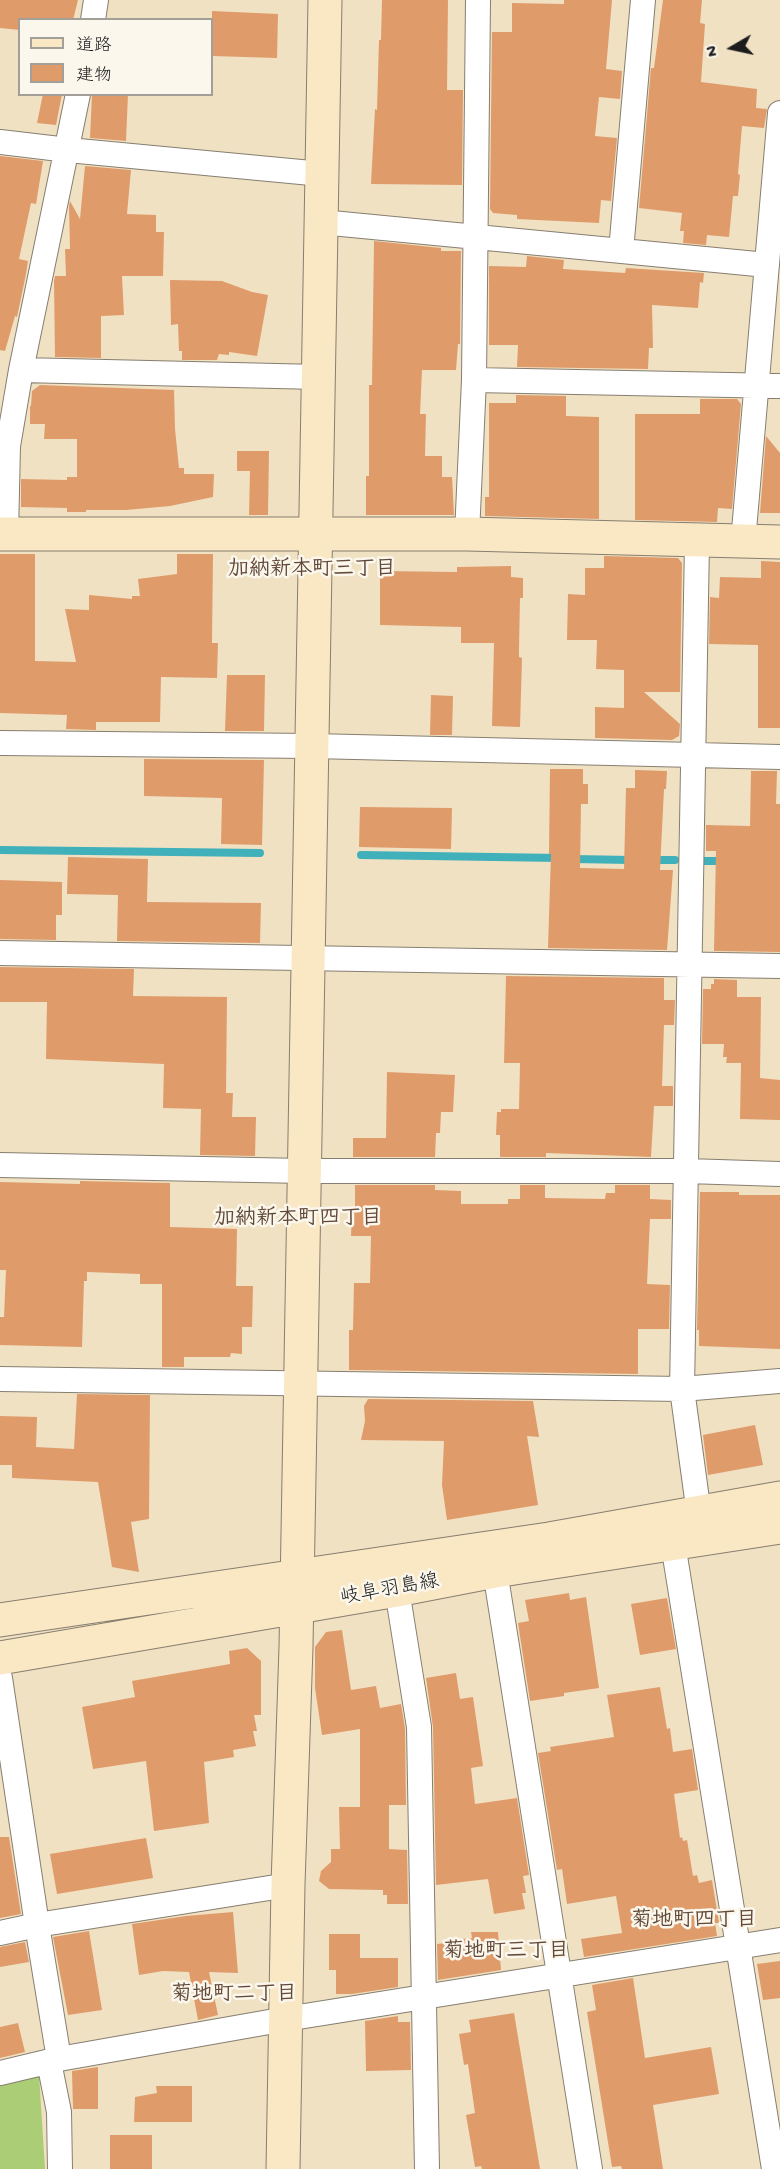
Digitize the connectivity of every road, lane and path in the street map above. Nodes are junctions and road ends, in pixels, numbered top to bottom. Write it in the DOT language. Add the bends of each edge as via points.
graph roads {
  1 [pos="96,0"];
  2 [pos="325,0"];
  3 [pos="478,0"];
  4 [pos="643,0"];
  5 [pos="93,18"];
  6 [pos="78,96"];
  7 [pos="780,113"];
  8 [pos="0,142"];
  9 [pos="68,150"];
  10 [pos="322,174"];
  11 [pos="321,222"];
  12 [pos="475,237"];
  13 [pos="621,251"];
  14 [pos="772,258"];
  15 [pos="21,370"];
  16 [pos="319,377"];
  17 [pos="474,380"];
  18 [pos="768,386"];
  19 [pos="3,534"];
  20 [pos="316,534"];
  21 [pos="467,534"];
  22 [pos="697,542"];
  23 [pos="743,542"];
  24 [pos="780,542"];
  25 [pos="0,743"];
  26 [pos="312,746"];
  27 [pos="693,755"];
  28 [pos="780,757"];
  29 [pos="0,953"];
  30 [pos="309,959"];
  31 [pos="690,964"];
  32 [pos="780,966"];
  33 [pos="0,1165"];
  34 [pos="305,1171"];
  35 [pos="687,1171"];
  36 [pos="780,1174"];
  37 [pos="0,1379"];
  38 [pos="780,1381"];
  39 [pos="302,1384"];
  40 [pos="682,1389"];
  41 [pos="780,1498"];
  42 [pos="699,1514"];
  43 [pos="780,1527"];
  44 [pos="673,1544"];
  45 [pos="495,1571"];
  46 [pos="397,1590"];
  47 [pos="298,1591"];
  48 [pos="0,1620"];
  49 [pos="0,1658"];
  50 [pos="0,1678"];
  51 [pos="288,1885"];
  52 [pos="37,1925"];
  53 [pos="0,1933"];
  54 [pos="780,1940"];
  55 [pos="738,1947"];
  56 [pos="559,1975"];
  57 [pos="425,1996"];
  58 [pos="286,2019"];
  59 [pos="54,2061"];
  60 [pos="0,2073"];
  61 [pos="60,2169"];
  62 [pos="283,2169"];
  63 [pos="427,2169"];
  64 [pos="590,2169"];
  65 [pos="774,2169"];
  1 -- 5 [label="street"];
  2 -- 10 [label="street"];
  3 -- 12 [label="street"];
  4 -- 13 [label="street"];
  6 -- 9 [label="street"];
  7 -- 14 [label="street"];
  8 -- 9 [label="street"];
  9 -- 10 [label="street"];
  9 -- 15 [label="street"];
  10 -- 11 [label="street"];
  11 -- 12 [label="street"];
  11 -- 16 [label="street"];
  12 -- 13 [label="street"];
  12 -- 17 [label="street"];
  13 -- 14 [label="street"];
  14 -- 18 [label="street"];
  15 -- 16 [label="street"];
  15 -- 19 [label="street" via="8,446"];
  16 -- 20 [label="street"];
  17 -- 18 [label="street"];
  17 -- 21 [label="street"];
  18 -- 23 [label="street"];
  19 -- 20 [label="street"];
  20 -- 21 [label="street"];
  20 -- 26 [label="street"];
  21 -- 22 [label="street"];
  22 -- 23 [label="street"];
  22 -- 27 [label="street"];
  23 -- 24 [label="street"];
  25 -- 26 [label="street"];
  26 -- 27 [label="street"];
  26 -- 30 [label="street"];
  27 -- 28 [label="street"];
  27 -- 31 [label="street"];
  29 -- 30 [label="street"];
  30 -- 31 [label="street"];
  30 -- 34 [label="street"];
  31 -- 32 [label="street"];
  31 -- 35 [label="street"];
  33 -- 34 [label="street"];
  34 -- 35 [label="street"];
  34 -- 39 [label="street"];
  35 -- 36 [label="street"];
  35 -- 40 [label="street"];
  37 -- 39 [label="street"];
  38 -- 40 [label="street"];
  39 -- 40 [label="street"];
  39 -- 47 [label="street"];
  40 -- 42 [label="street"];
  41 -- 42 [label="street, 岐阜羽島線"];
  42 -- 47 [label="street, 岐阜羽島線" via="549,1539"];
  43 -- 44 [label="street, 岐阜羽島線"];
  44 -- 45 [label="street, 岐阜羽島線"];
  44 -- 55 [label="street"];
  45 -- 46 [label="street, 岐阜羽島線"];
  45 -- 56 [label="street"];
  46 -- 47 [label="street, 岐阜羽島線"];
  46 -- 57 [label="street" via="418,1726"];
  47 -- 48 [label="street, 岐阜羽島線"];
  47 -- 49 [label="street, 岐阜羽島線"];
  47 -- 51 [label="street"];
  50 -- 52 [label="street"];
  51 -- 52 [label="street"];
  51 -- 58 [label="street"];
  52 -- 53 [label="street"];
  52 -- 59 [label="street"];
  54 -- 55 [label="street"];
  55 -- 56 [label="street"];
  55 -- 65 [label="street"];
  56 -- 57 [label="street"];
  56 -- 64 [label="street"];
  57 -- 58 [label="street"];
  57 -- 63 [label="street"];
  58 -- 59 [label="street"];
  58 -- 62 [label="street"];
  59 -- 60 [label="street"];
  59 -- 61 [label="street"];
}
